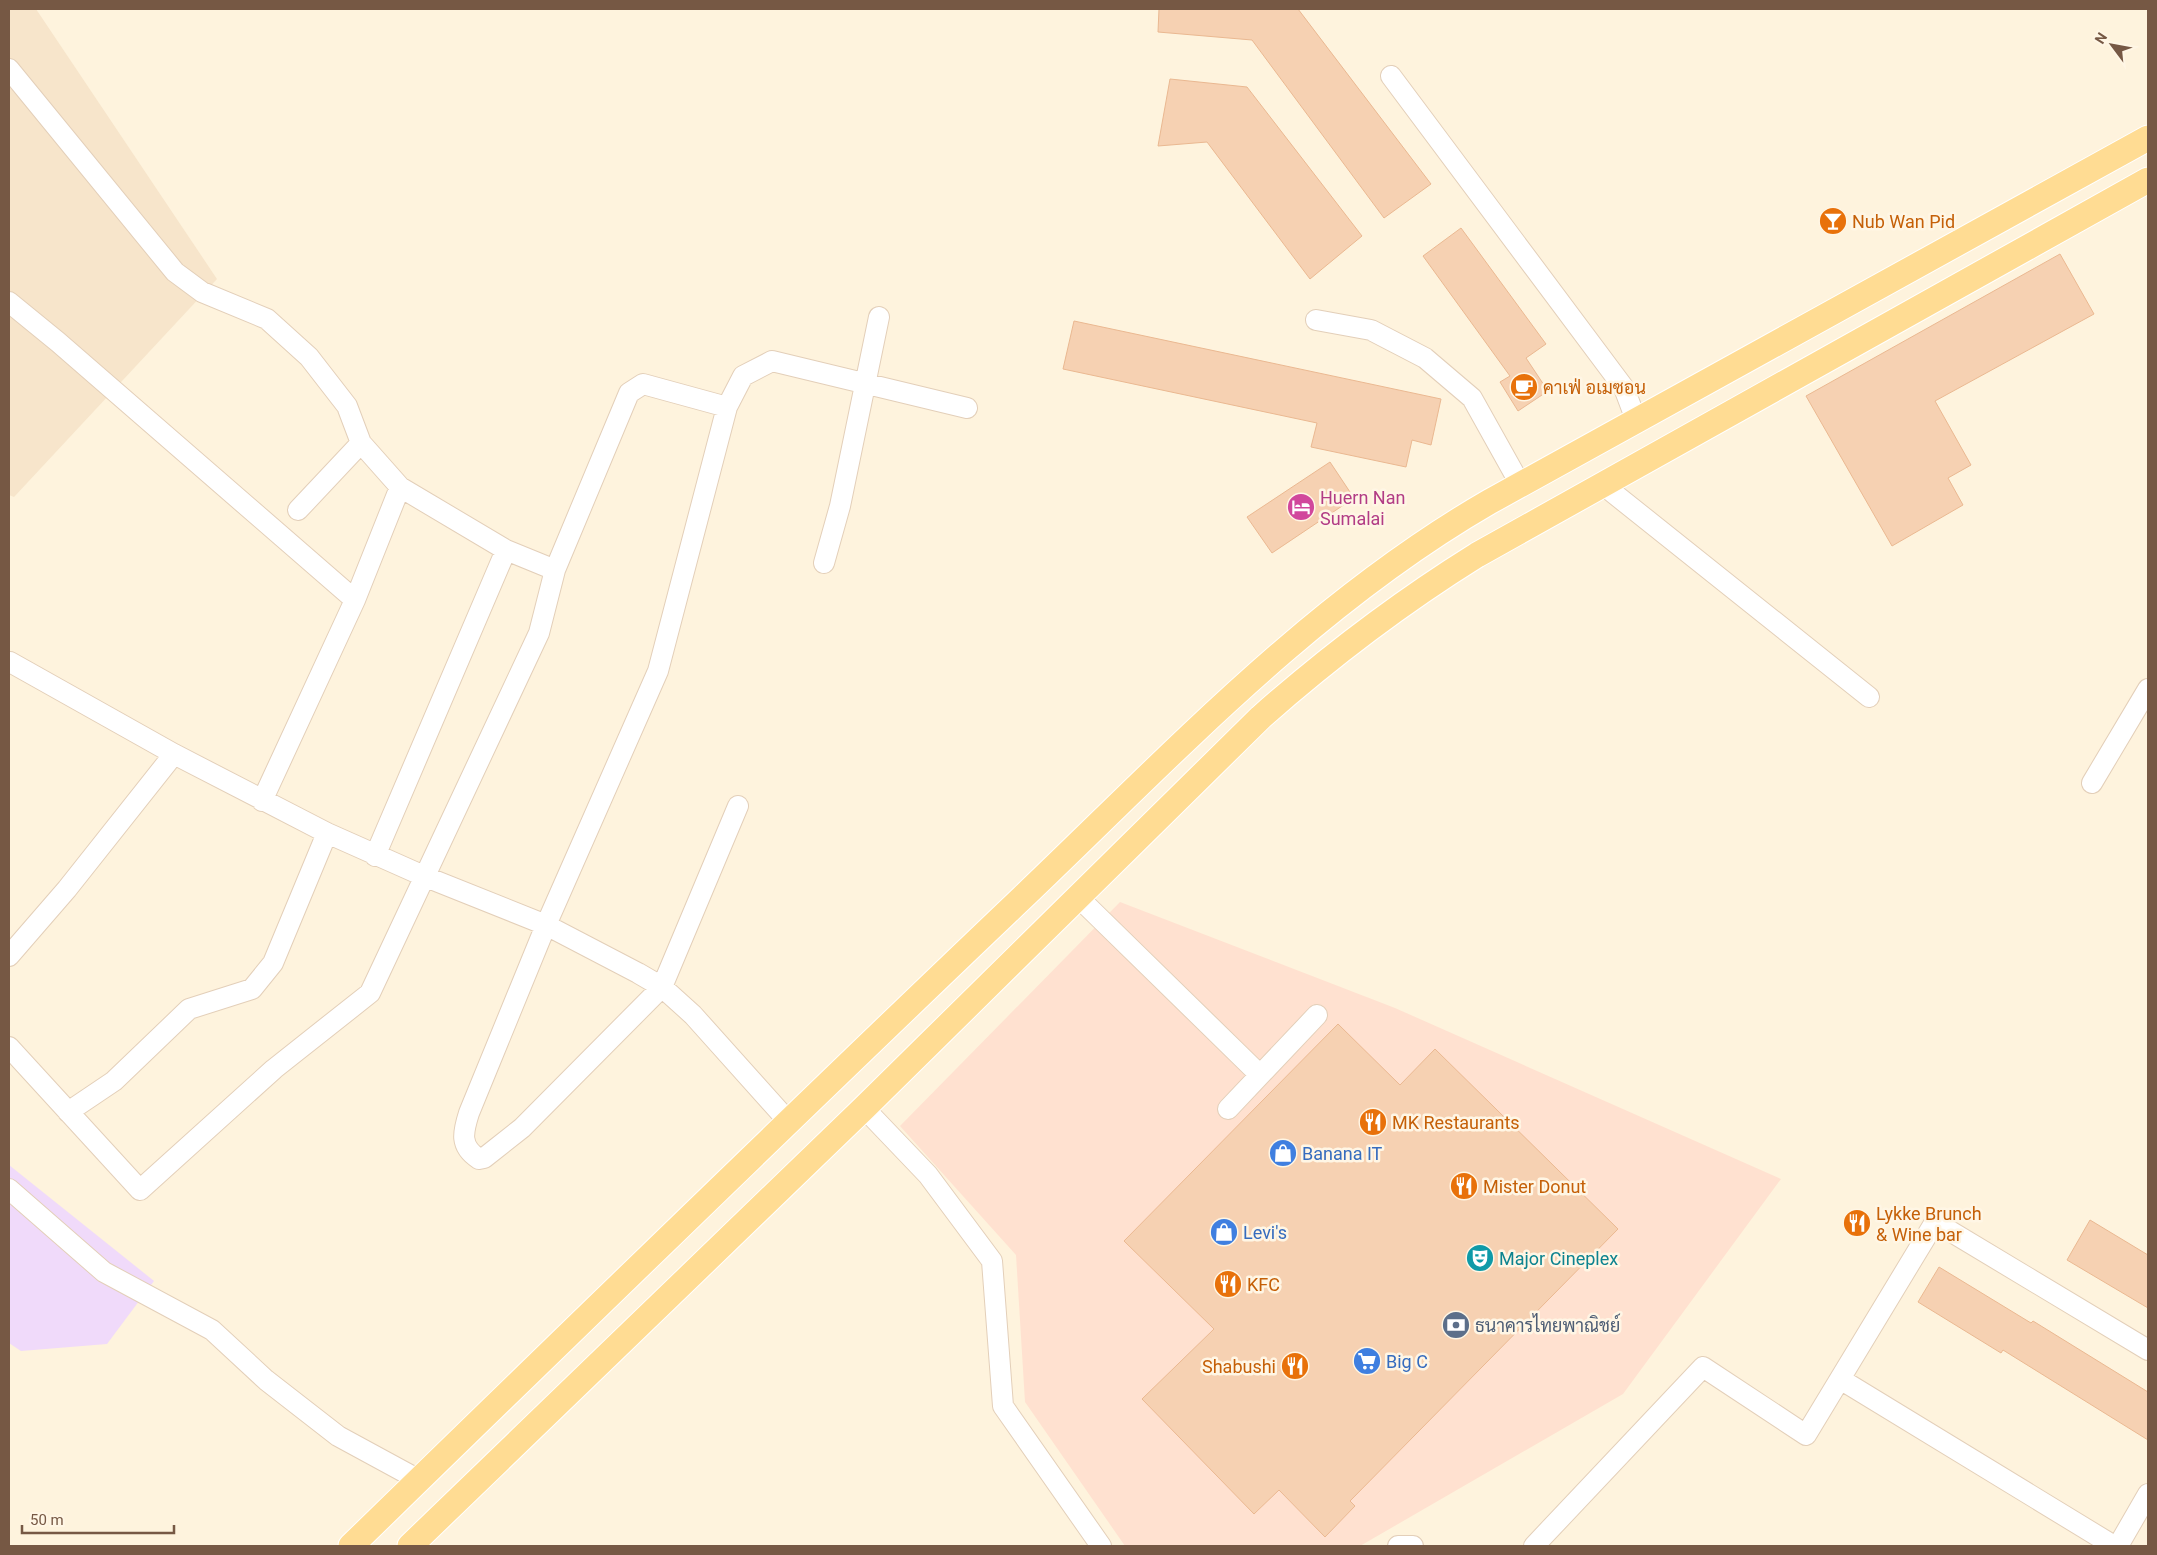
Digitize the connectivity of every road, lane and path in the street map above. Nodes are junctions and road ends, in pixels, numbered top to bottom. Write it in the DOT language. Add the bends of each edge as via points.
graph roads {
  1 [pos="9,69"];
  2 [pos="1391,76"];
  3 [pos="2148,138"];
  4 [pos="2148,182"];
  5 [pos="9,302"];
  6 [pos="879,317"];
  7 [pos="1316,320"];
  8 [pos="866,384"];
  9 [pos="727,407"];
  10 [pos="967,408"];
  11 [pos="1636,420"];
  12 [pos="360,443"];
  13 [pos="1520,484"];
  14 [pos="1602,484"];
  15 [pos="400,487"];
  16 [pos="298,510"];
  17 [pos="506,550"];
  18 [pos="824,563"];
  19 [pos="555,570"];
  20 [pos="355,600"];
  21 [pos="10,662"];
  22 [pos="2148,688"];
  23 [pos="1869,697"];
  24 [pos="174,754"];
  25 [pos="2092,783"];
  26 [pos="262,801"];
  27 [pos="738,806"];
  28 [pos="327,834"];
  29 [pos="375,856"];
  30 [pos="426,877"];
  31 [pos="1078,897"];
  32 [pos="546,925"];
  33 [pos="9,956"];
  34 [pos="662,987"];
  35 [pos="1317,1015"];
  36 [pos="9,1047"];
  37 [pos="1260,1075"];
  38 [pos="864,1108"];
  39 [pos="1228,1109"];
  40 [pos="68,1112"];
  41 [pos="788,1121"];
  42 [pos="9,1188"];
  43 [pos="2148,1350"];
  44 [pos="1840,1379"];
  45 [pos="419,1480"];
  46 [pos="2148,1494"];
  47 [pos="351,1546"];
  48 [pos="410,1546"];
  49 [pos="1101,1546"];
  50 [pos="1398,1546"];
  51 [pos="1413,1546"];
  52 [pos="1534,1546"];
  53 [pos="2114,1546"];
  54 [pos="2118,1546"];
  1 -- 12 [label="street" via="175,272 202,292 267,319 309,357 347,406"];
  2 -- 11 [label="street" via="1624,388"];
  3 -- 11 [label="main road"];
  4 -- 14 [label="main road"];
  5 -- 20 [label="street"];
  6 -- 8 [label="street"];
  7 -- 13 [label="street" via="1371,330 1425,358 1472,398"];
  8 -- 9 [label="street" via="772,361 743,376"];
  8 -- 10 [label="street"];
  8 -- 18 [label="street" via="840,506"];
  9 -- 19 [label="street" via="643,384 628,393"];
  9 -- 32 [label="street" via="658,672"];
  11 -- 13 [label="main road"];
  12 -- 15 [label="street"];
  12 -- 16 [label="street"];
  13 -- 41 [label="main road" via="1398,559 1303,634"];
  14 -- 23 [label="street"];
  14 -- 31 [label="main road" via="1455,568 1326,660 1261,717"];
  15 -- 17 [label="street"];
  15 -- 20 [label="street"];
  17 -- 19 [label="street"];
  17 -- 29 [label="street"];
  19 -- 30 [label="street" via="539,633"];
  20 -- 26 [label="street"];
  21 -- 24 [label="street"];
  22 -- 25 [label="street"];
  24 -- 26 [label="street"];
  24 -- 33 [label="street" via="67,889"];
  26 -- 28 [label="street"];
  27 -- 34 [label="street"];
  28 -- 29 [label="street"];
  28 -- 40 [label="street" via="273,964 252,989 189,1010 114,1081"];
  29 -- 30 [label="street"];
  30 -- 32 [label="street"];
  30 -- 40 [label="street" via="370,993 274,1069 140,1190"];
  31 -- 37 [label="street"];
  31 -- 38 [label="main road"];
  32 -- 34 [label="street"];
  32 -- 34 [label="street" via="466,1120 462,1135 464,1144 470,1154 479,1159 522,1128"];
  34 -- 41 [label="street" via="692,1015"];
  35 -- 37 [label="street"];
  36 -- 40 [label="street"];
  37 -- 39 [label="street"];
  38 -- 48 [label="main road"];
  38 -- 49 [label="street" via="928,1175 992,1261 1003,1406"];
  41 -- 45 [label="main road"];
  42 -- 45 [label="street" via="104,1272 212,1330 266,1380 338,1436"];
  43 -- 44 [label="street" via="1935,1222"];
  44 -- 52 [label="street" via="1806,1436 1703,1368"];
  44 -- 53 [label="street"];
  45 -- 47 [label="main road"];
  46 -- 54 [label="street"];
  50 -- 51 [label="street"];
}
